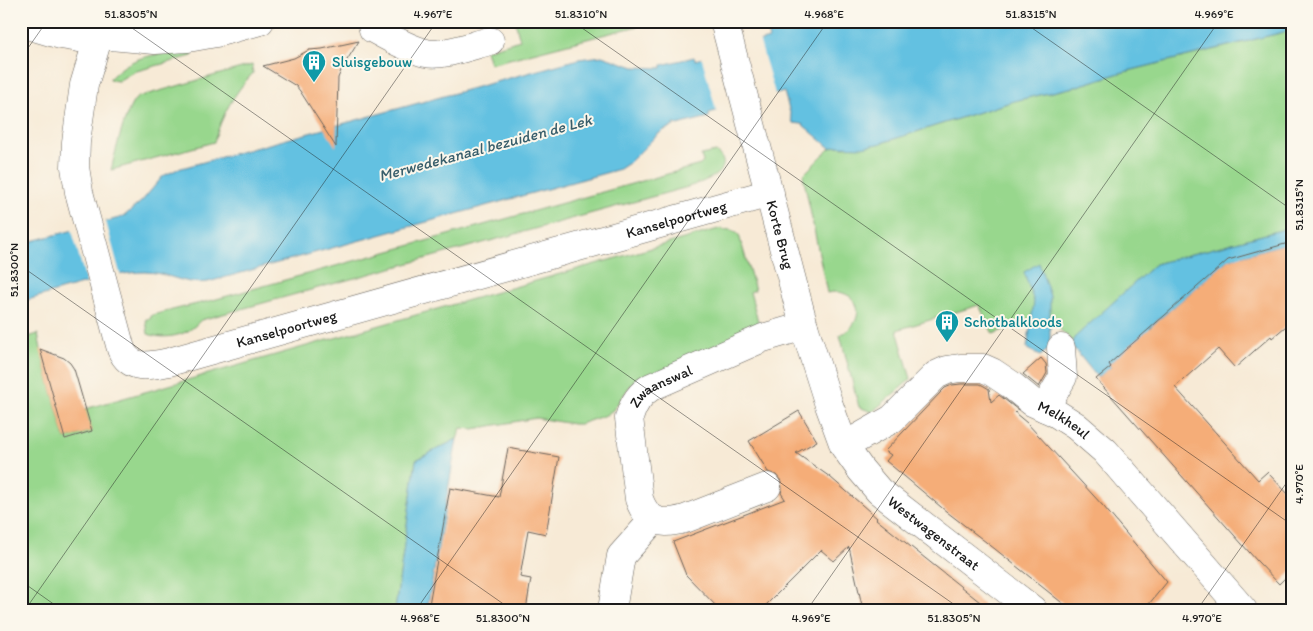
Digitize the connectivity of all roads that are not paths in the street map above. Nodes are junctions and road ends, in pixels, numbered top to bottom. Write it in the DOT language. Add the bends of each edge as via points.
graph roads {
  1 [pos="260,21"];
  2 [pos="371,21"];
  3 [pos="724,21"];
  4 [pos="21,23"];
  5 [pos="94,28"];
  6 [pos="490,41"];
  7 [pos="770,193"];
  8 [pos="804,326"];
  9 [pos="1061,348"];
  10 [pos="1039,405"];
  11 [pos="844,446"];
  12 [pos="767,487"];
  13 [pos="654,519"];
  14 [pos="612,610"];
  15 [pos="1033,610"];
  16 [pos="1243,610"];
  1 -- 5 [label="street" via="216,33 155,40"];
  2 -- 6 [label="street" via="373,29 427,54"];
  3 -- 7 [label="street, Korte Brug"];
  4 -- 5 [label="street" via="79,38"];
  5 -- 7 [label="street, Kanselpoortweg" via="76,142 76,179 124,355 140,366 188,356"];
  7 -- 8 [label="street, Korte Brug"];
  8 -- 11 [label="street, Korte Brug"];
  8 -- 13 [label="street, Zwaanswal" via="763,338 643,391 629,418 639,500"];
  9 -- 10 [label="street" via="1063,377"];
  10 -- 11 [label="street, Melkheul" via="983,368 947,370 936,375 892,419"];
  10 -- 16 [label="street, Melkheul" via="1076,426 1105,451"];
  11 -- 15 [label="street, Westwagenstraat" via="879,491"];
  12 -- 13 [label="street" via="678,520 661,522"];
  13 -- 14 [label="street" via="621,556"];
}
